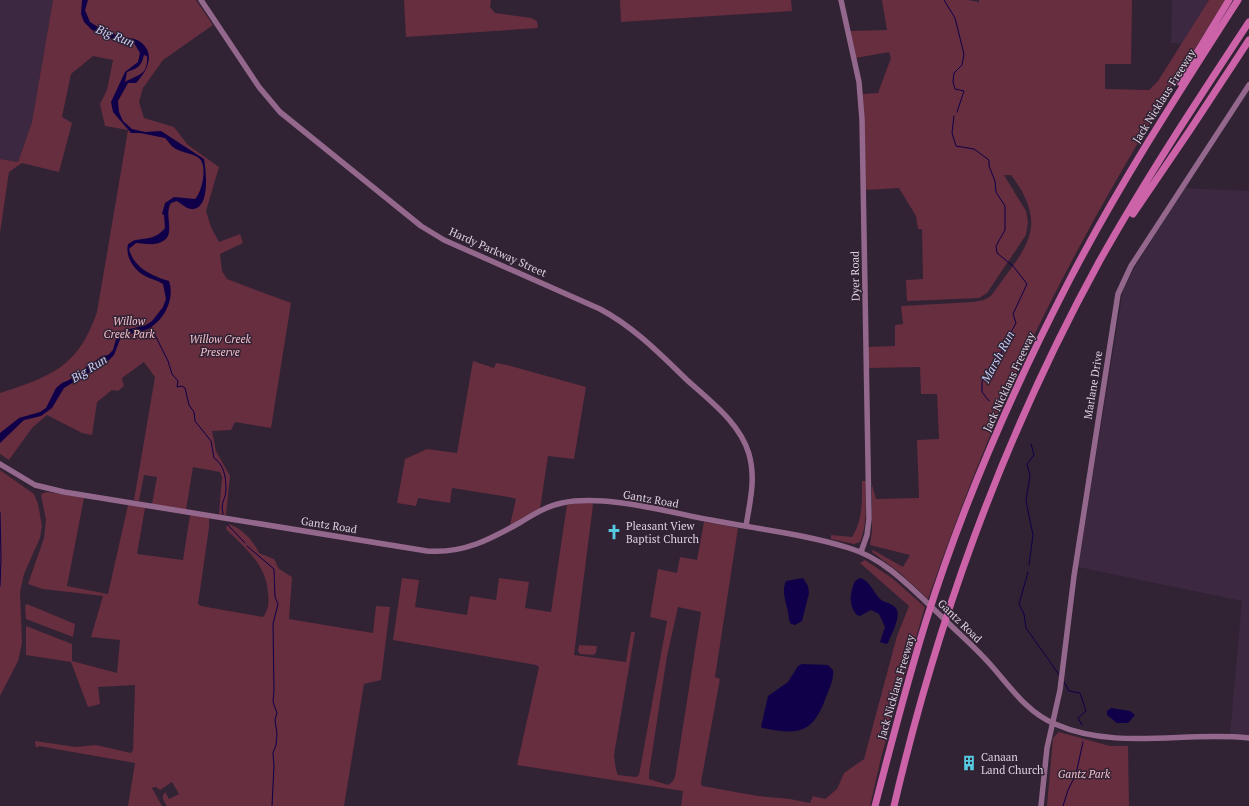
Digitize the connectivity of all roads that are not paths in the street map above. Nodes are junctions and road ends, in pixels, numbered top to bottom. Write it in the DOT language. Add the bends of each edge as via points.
graph roads {
  1 [pos="201,0"];
  2 [pos="841,0"];
  3 [pos="1229,0"];
  4 [pos="1238,0"];
  5 [pos="1249,22"];
  6 [pos="1249,40"];
  7 [pos="1249,85"];
  8 [pos="1159,123"];
  9 [pos="1113,237"];
  10 [pos="0,464"];
  11 [pos="746,526"];
  12 [pos="861,552"];
  13 [pos="1052,723"];
  14 [pos="1249,738"];
  15 [pos="875,806"];
  16 [pos="894,806"];
  17 [pos="1042,806"];
  1 -- 11 [label="main road, Hardy Parkway Street" via="259,87 280,112 421,226 444,240 595,306 623,322 723,413 744,439 752,469 753,484"];
  2 -- 12 [label="main road, Dyer Road" via="859,82 862,119 869,519"];
  3 -- 8 [label="highway" via="1180,80"];
  4 -- 8 [label="highway, Jack Nicklaus Freeway"];
  5 -- 9 [label="highway"];
  6 -- 9 [label="highway" via="1137,208"];
  7 -- 13 [label="main road, Marlane Drive" via="1133,262 1118,294 1076,560 1061,680"];
  8 -- 15 [label="highway, Jack Nicklaus Freeway" via="1070,280 984,462 927,618"];
  9 -- 16 [label="highway" via="1041,380 981,521 934,659"];
  10 -- 11 [label="main road, Gantz Road" via="35,485 64,492 427,551 451,551 476,545 543,509 579,500 614,503"];
  11 -- 12 [label="main road, Gantz Road" via="820,540"];
  12 -- 13 [label="main road, Gantz Road" via="876,560 917,594 988,661 1023,702"];
  13 -- 14 [label="main road, Gantz Road" via="1086,735 1105,738"];
  13 -- 17 [label="main road, Marlane Drive"];
}
